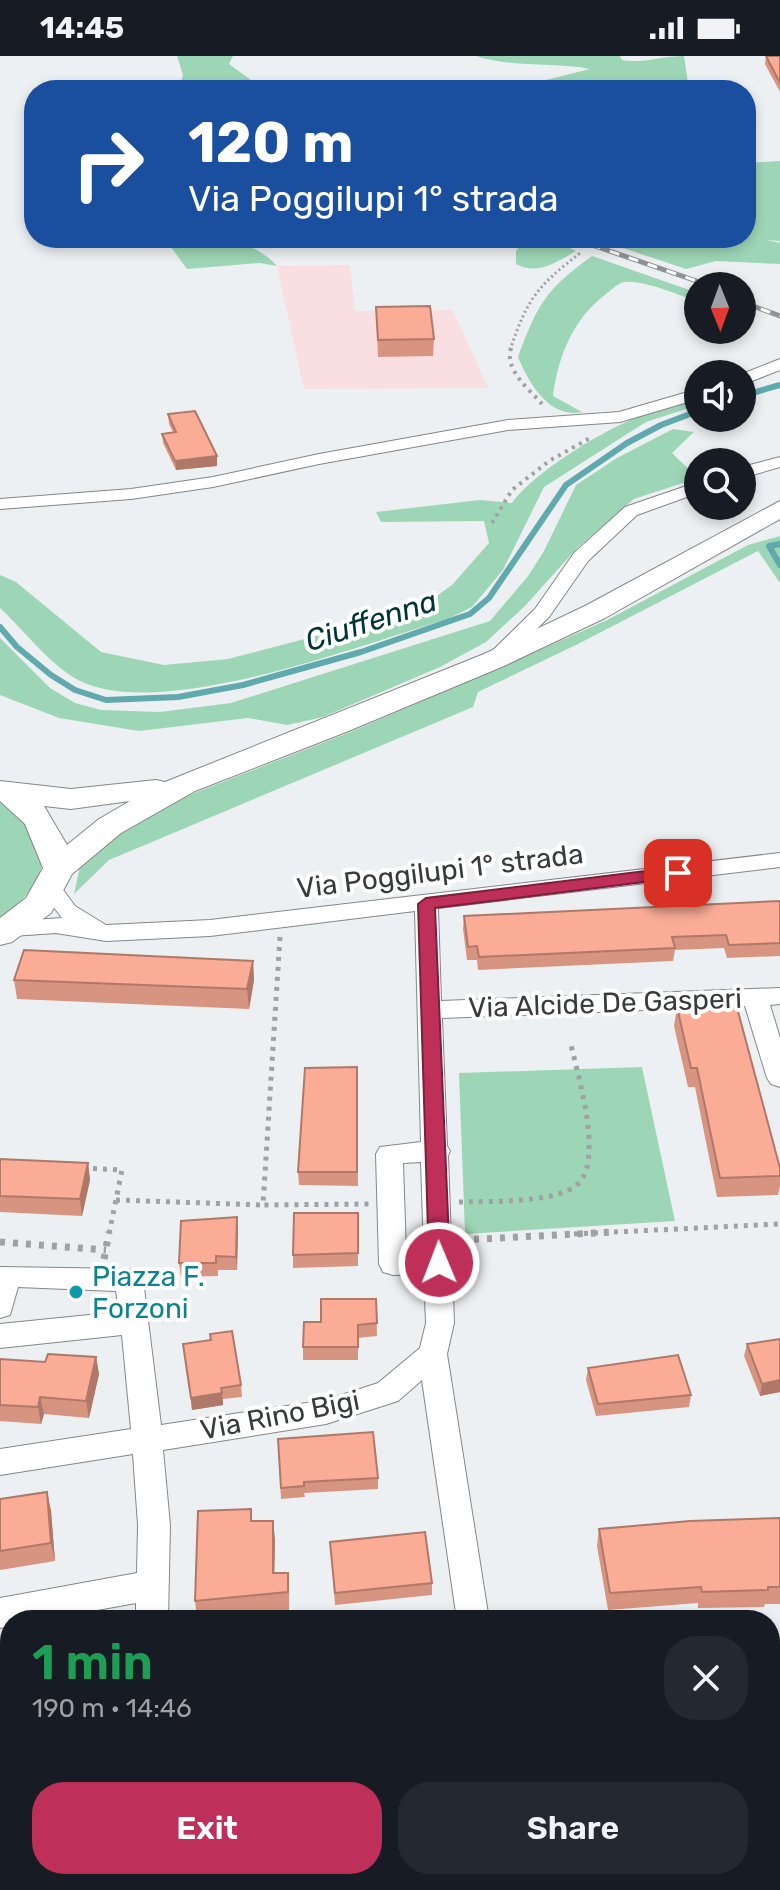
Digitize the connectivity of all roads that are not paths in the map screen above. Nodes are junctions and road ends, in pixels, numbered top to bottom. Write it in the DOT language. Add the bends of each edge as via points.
graph roads {
  1 [pos="780,364"];
  2 [pos="756,374"];
  3 [pos="684,398"];
  4 [pos="780,462"];
  5 [pos="756,469"];
  6 [pos="684,492"];
  7 [pos="0,504"];
  8 [pos="780,509"];
  9 [pos="780,531"];
  10 [pos="708,550"];
  11 [pos="494,660"];
  12 [pos="184,784"];
  13 [pos="3,791"];
  14 [pos="780,860"];
  15 [pos="54,878"];
  16 [pos="426,904"];
  17 [pos="6,931"];
  18 [pos="106,933"];
  19 [pos="780,996"];
  20 [pos="755,997"];
  21 [pos="430,1010"];
  22 [pos="780,1078"];
  23 [pos="437,1151"];
  24 [pos="439,1252"];
  25 [pos="0,1307"];
  26 [pos="134,1322"];
  27 [pos="0,1336"];
  28 [pos="433,1354"];
  29 [pos="147,1440"];
  30 [pos="0,1462"];
  31 [pos="153,1585"];
  32 [pos="16,1610"];
  33 [pos="152,1610"];
  34 [pos="471,1610"];
  1 -- 2 [label="street"];
  3 -- 7 [label="street" via="620,417 508,425 213,482"];
  4 -- 5 [label="street"];
  6 -- 11 [label="street" via="631,511 581,557 542,613"];
  8 -- 10 [label="main road"];
  9 -- 10 [label="main road"];
  10 -- 11 [label="main road"];
  11 -- 12 [label="main road"];
  12 -- 13 [label="main road" via="71,799"];
  12 -- 15 [label="main road" via="110,826"];
  13 -- 15 [label="main road" via="39,821 53,846"];
  14 -- 16 [label="street, Via Poggilupi 1° strada"];
  15 -- 17 [label="main road" via="39,905"];
  15 -- 18 [label="street" via="67,911"];
  16 -- 18 [label="street, Via Poggilupi 1° strada"];
  16 -- 21 [label="street"];
  17 -- 18 [label="street, Via Poggilupi 1° strada" via="56,925"];
  19 -- 20 [label="street, Via Alcide De Gasperi"];
  20 -- 21 [label="street, Via Alcide De Gasperi"];
  20 -- 22 [label="street"];
  21 -- 23 [label="street"];
  23 -- 24 [label="street"];
  23 -- 24 [label="street" via="389,1154 393,1264"];
  24 -- 28 [label="street" via="440,1323"];
  25 -- 26 [label="street" via="7,1276 129,1280"];
  26 -- 27 [label="street"];
  26 -- 29 [label="street"];
  28 -- 29 [label="street, Via Rino Bigi" via="388,1392 326,1412"];
  28 -- 34 [label="street"];
  29 -- 30 [label="street, Via Rino Bigi"];
  29 -- 31 [label="street"];
  31 -- 32 [label="street"];
  31 -- 33 [label="street"];
}
